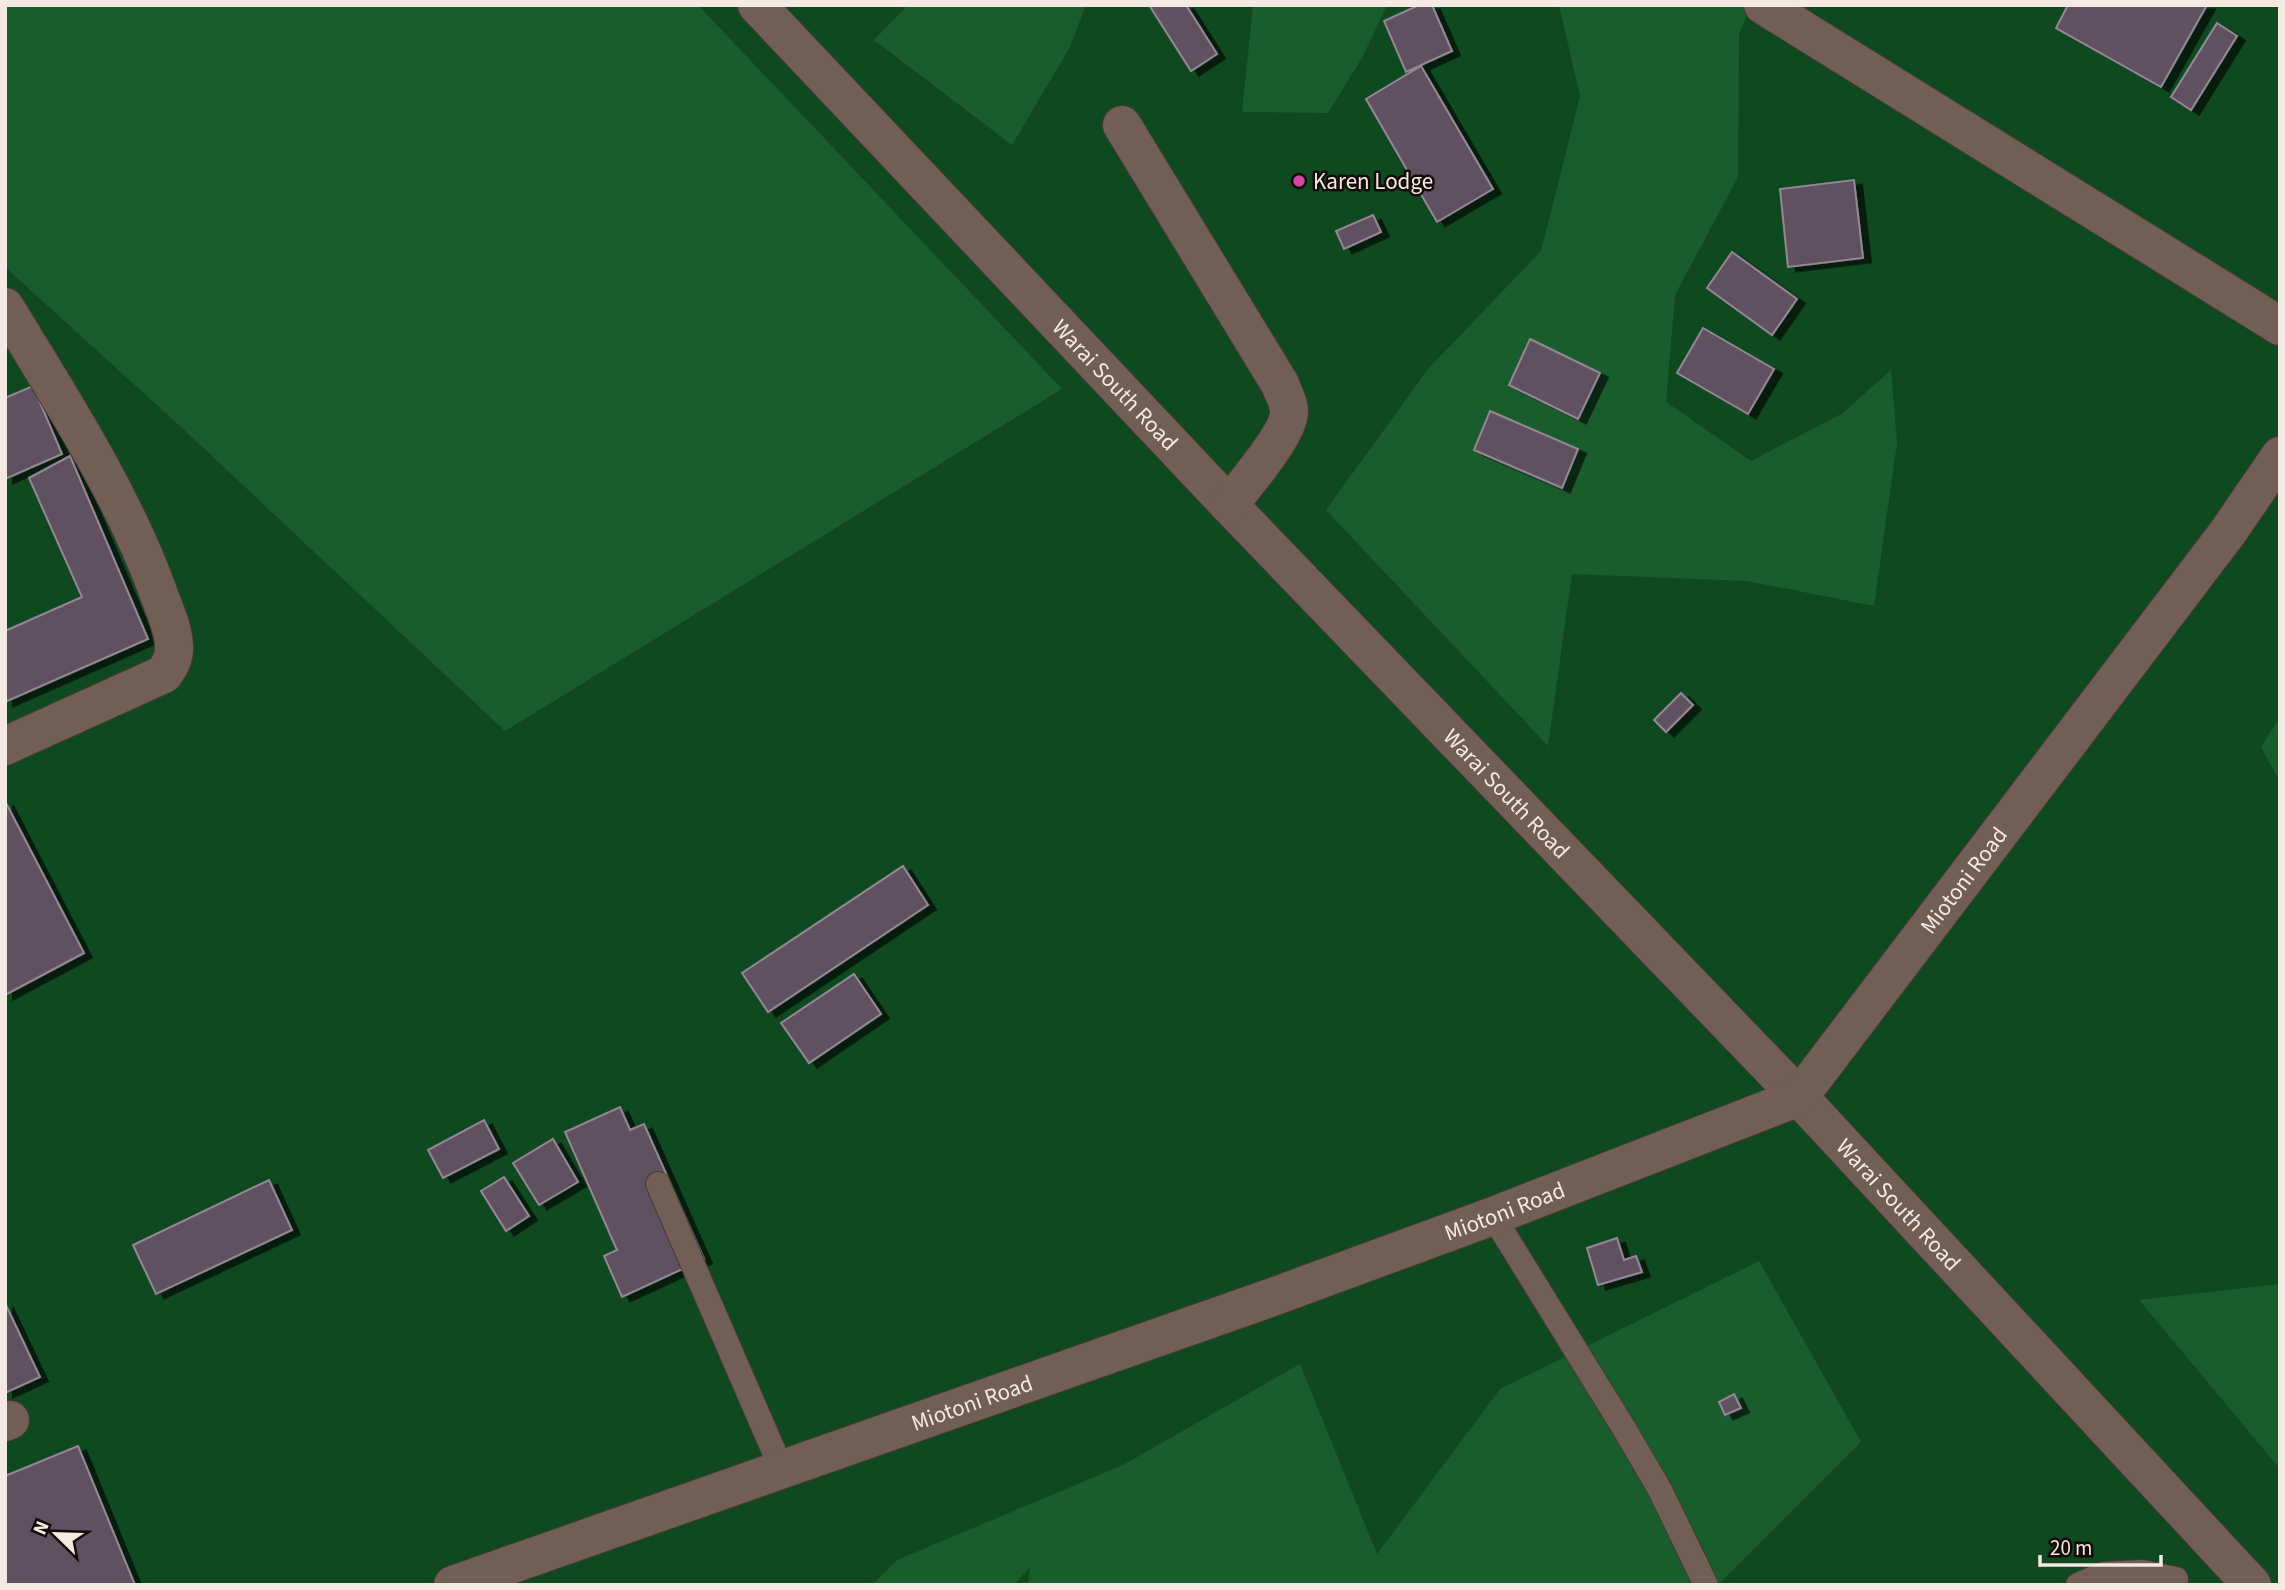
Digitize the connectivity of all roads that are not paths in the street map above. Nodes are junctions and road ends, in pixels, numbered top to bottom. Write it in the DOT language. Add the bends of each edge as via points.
graph roads {
  1 [pos="757,5"];
  2 [pos="1763,5"];
  3 [pos="1122,125"];
  4 [pos="5,307"];
  5 [pos="2280,326"];
  6 [pos="2280,456"];
  7 [pos="1229,505"];
  8 [pos="5,746"];
  9 [pos="1799,1097"];
  10 [pos="658,1184"];
  11 [pos="1493,1216"];
  12 [pos="782,1470"];
  13 [pos="2105,1579"];
  14 [pos="2176,1579"];
  15 [pos="453,1585"];
  16 [pos="1706,1585"];
  17 [pos="2078,1585"];
  18 [pos="2252,1585"];
  1 -- 7 [label="street, Warai South Road"];
  2 -- 5 [label="street"];
  3 -- 7 [label="street" via="1280,384 1289,408 1282,435"];
  4 -- 8 [label="street" via="66,407 140,544 174,646 173,661 164,674"];
  6 -- 9 [label="street, Miotoni Road" via="2228,532"];
  7 -- 9 [label="street, Warai South Road"];
  9 -- 11 [label="street, Miotoni Road"];
  9 -- 18 [label="street, Warai South Road"];
  10 -- 12 [label="lane"];
  11 -- 12 [label="street, Miotoni Road"];
  11 -- 16 [label="lane" via="1660,1490"];
  12 -- 15 [label="street, Miotoni Road"];
  13 -- 14 [label="lane" via="2142,1572"];
  13 -- 17 [label="lane"];
}
